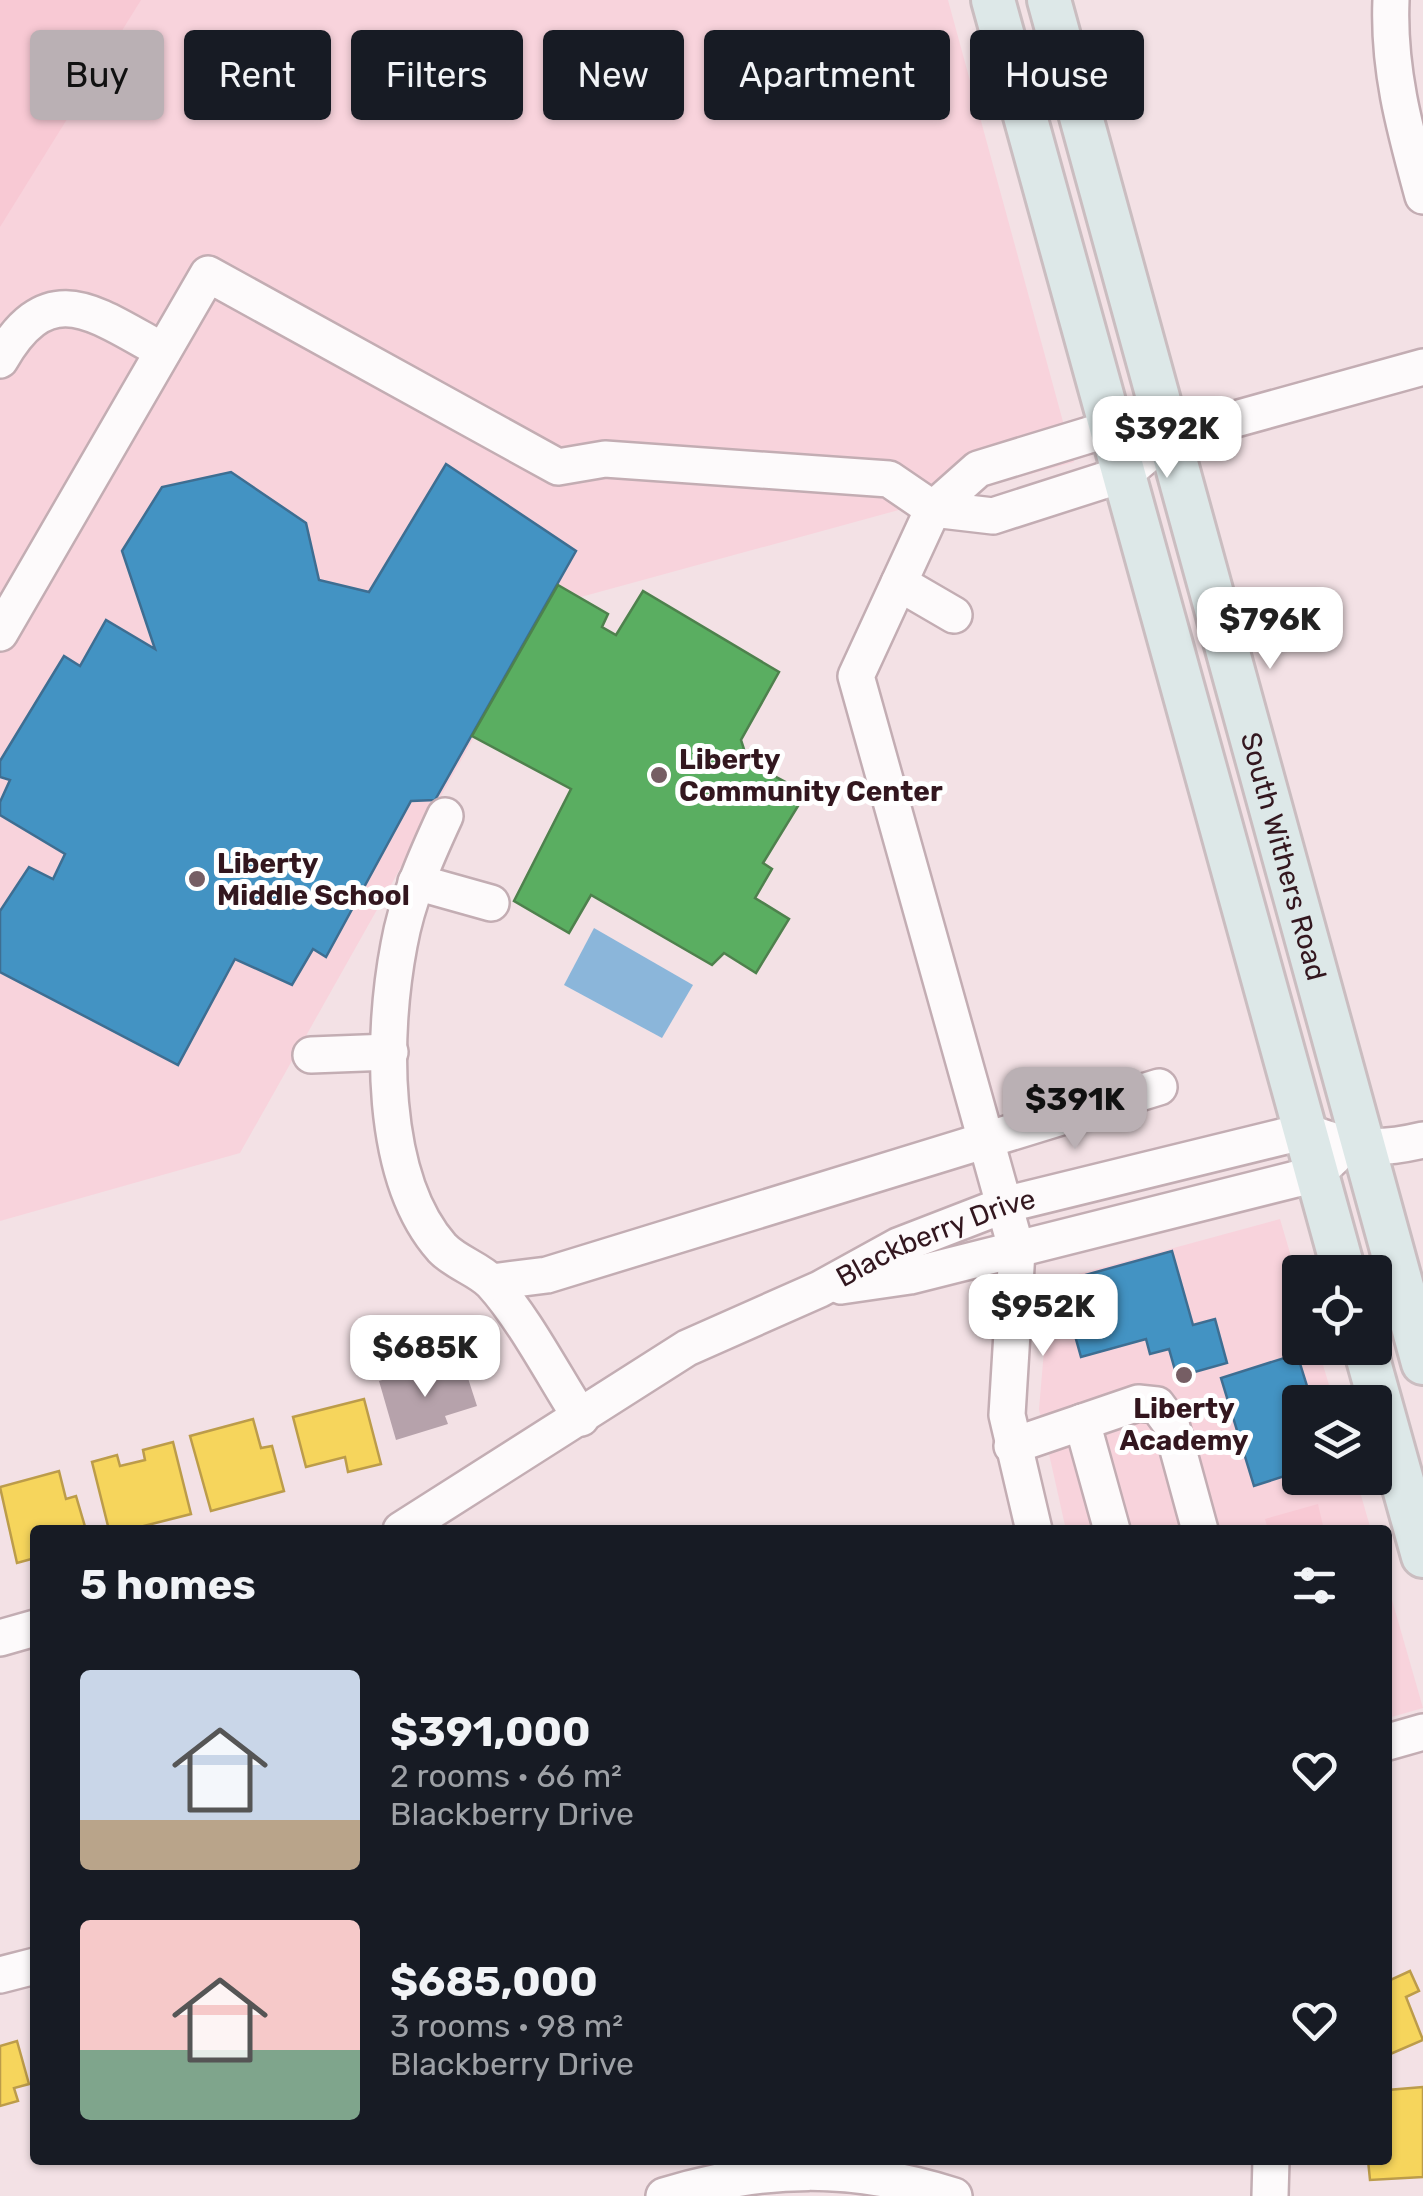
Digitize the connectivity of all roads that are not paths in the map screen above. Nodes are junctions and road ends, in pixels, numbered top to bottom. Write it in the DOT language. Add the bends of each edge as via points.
graph roads {
  1 [pos="993,0"];
  2 [pos="1049,0"];
  3 [pos="1391,0"];
  4 [pos="1423,196"];
  5 [pos="163,350"];
  6 [pos="0,360"];
  7 [pos="1423,367"];
  8 [pos="1112,428"];
  9 [pos="1168,438"];
  10 [pos="1124,474"];
  11 [pos="933,508"];
  12 [pos="899,582"];
  13 [pos="954,615"];
  14 [pos="0,632"];
  15 [pos="446,816"];
  16 [pos="416,882"];
  17 [pos="491,903"];
  18 [pos="390,1052"];
  19 [pos="311,1055"];
  20 [pos="1159,1087"];
  21 [pos="989,1140"];
  22 [pos="1423,1140"];
  23 [pos="1332,1149"];
  24 [pos="1004,1204"];
  25 [pos="1018,1251"];
  26 [pos="1342,1255"];
  27 [pos="492,1282"];
  28 [pos="820,1289"];
  29 [pos="1423,1362"];
  30 [pos="1370,1365"];
  31 [pos="581,1418"];
  32 [pos="1082,1422"];
  33 [pos="1012,1446"];
  34 [pos="409,1525"];
  35 [pos="1033,1525"];
  36 [pos="1111,1525"];
  37 [pos="1199,1525"];
  38 [pos="1423,1556"];
  39 [pos="30,1629"];
  40 [pos="0,1638"];
  41 [pos="1423,1732"];
  42 [pos="1392,1741"];
  43 [pos="30,1967"];
  44 [pos="0,1975"];
  45 [pos="1271,2165"];
  46 [pos="664,2196"];
  47 [pos="954,2196"];
  48 [pos="1270,2196"];
  1 -- 8 [label="main road, South Withers Road"];
  2 -- 9 [label="main road, South Withers Road"];
  3 -- 4 [label="street" via="1395,94"];
  5 -- 6 [label="street" via="91,312 58,306 30,318"];
  5 -- 11 [label="street" via="208,274 558,467 605,459 888,479"];
  5 -- 14 [label="street"];
  7 -- 9 [label="street"];
  8 -- 9 [label="street"];
  8 -- 10 [label="main road, South Withers Road"];
  8 -- 11 [label="street" via="978,469"];
  9 -- 10 [label="street"];
  9 -- 23 [label="main road, South Withers Road"];
  10 -- 11 [label="street" via="993,516"];
  10 -- 23 [label="main road, South Withers Road"];
  11 -- 12 [label="street"];
  12 -- 13 [label="street"];
  12 -- 21 [label="street" via="856,676"];
  15 -- 16 [label="street"];
  16 -- 17 [label="street"];
  16 -- 18 [label="street" via="399,946"];
  18 -- 19 [label="street"];
  18 -- 27 [label="street" via="390,1105 416,1206 443,1250"];
  20 -- 21 [label="street"];
  21 -- 24 [label="street"];
  21 -- 27 [label="street" via="547,1275"];
  22 -- 23 [label="street" via="1393,1148"];
  23 -- 24 [label="street, Blackberry Drive"];
  23 -- 25 [label="street, Blackberry Drive"];
  23 -- 26 [label="main road, South Withers Road"];
  23 -- 29 [label="main road, South Withers Road"];
  24 -- 25 [label="street"];
  24 -- 28 [label="street, Blackberry Drive" via="898,1246"];
  25 -- 28 [label="street, Blackberry Drive"];
  25 -- 33 [label="street" via="1007,1414"];
  27 -- 31 [label="street"];
  28 -- 31 [label="street, Blackberry Drive" via="687,1348"];
  30 -- 38 [label="main road"];
  31 -- 34 [label="street, Blackberry Drive"];
  32 -- 33 [label="street"];
  32 -- 36 [label="street"];
  32 -- 37 [label="street" via="1138,1403 1157,1405 1172,1424"];
  33 -- 35 [label="street"];
  39 -- 40 [label="street"];
  41 -- 42 [label="street"];
  43 -- 44 [label="street"];
  45 -- 48 [label="street"];
  46 -- 47 [label="street" via="756,2173 817,2171 898,2179"];
}
